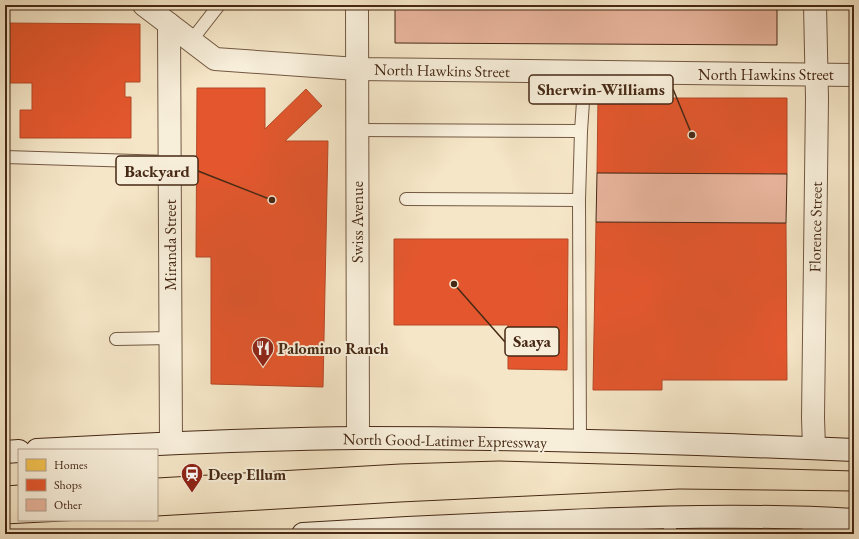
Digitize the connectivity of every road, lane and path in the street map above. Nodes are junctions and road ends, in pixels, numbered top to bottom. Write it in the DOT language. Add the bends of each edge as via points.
graph roads {
  1 [pos="144,5"];
  2 [pos="219,5"];
  3 [pos="357,5"];
  4 [pos="815,5"];
  5 [pos="169,24"];
  6 [pos="190,41"];
  7 [pos="357,69"];
  8 [pos="585,72"];
  9 [pos="816,75"];
  10 [pos="854,75"];
  11 [pos="357,130"];
  12 [pos="581,131"];
  13 [pos="5,157"];
  14 [pos="169,162"];
  15 [pos="406,199"];
  16 [pos="579,200"];
  17 [pos="170,338"];
  18 [pos="116,339"];
  19 [pos="358,438"];
  20 [pos="580,441"];
  21 [pos="171,443"];
  22 [pos="814,448"];
  23 [pos="56,449"];
  24 [pos="854,450"];
  25 [pos="18,451"];
  26 [pos="5,452"];
  27 [pos="854,520"];
  28 [pos="621,526"];
  29 [pos="670,526"];
  30 [pos="813,526"];
  31 [pos="358,532"];
  32 [pos="303,534"];
  1 -- 5 [label="street, North Hawkins Street"];
  2 -- 6 [label="lane"];
  3 -- 7 [label="street, Swiss Avenue"];
  4 -- 9 [label="street, Florence Street"];
  5 -- 6 [label="street, North Hawkins Street"];
  5 -- 14 [label="street, Miranda Street"];
  6 -- 7 [label="street, North Hawkins Street" via="215,59"];
  7 -- 8 [label="street, North Hawkins Street"];
  7 -- 11 [label="street, Swiss Avenue"];
  8 -- 9 [label="street, North Hawkins Street"];
  8 -- 12 [label="lane"];
  9 -- 10 [label="street, North Hawkins Street"];
  9 -- 22 [label="street, Florence Street"];
  11 -- 12 [label="lane"];
  11 -- 19 [label="street, Swiss Avenue"];
  12 -- 16 [label="lane"];
  13 -- 14 [label="lane"];
  14 -- 17 [label="street, Miranda Street"];
  15 -- 16 [label="lane"];
  16 -- 20 [label="lane"];
  17 -- 18 [label="lane"];
  17 -- 21 [label="street, Miranda Street"];
  19 -- 20 [label="street, North Good-Latimer Expressway"];
  19 -- 21 [label="street, North Good-Latimer Expressway"];
  20 -- 22 [label="street, North Good-Latimer Expressway"];
  21 -- 23 [label="street, North Good-Latimer Expressway"];
  22 -- 24 [label="street, North Good-Latimer Expressway"];
  25 -- 26 [label="street"];
  27 -- 30 [label="street"];
  28 -- 29 [label="street"];
  28 -- 31 [label="street"];
  29 -- 30 [label="street"];
  31 -- 32 [label="street"];
}
